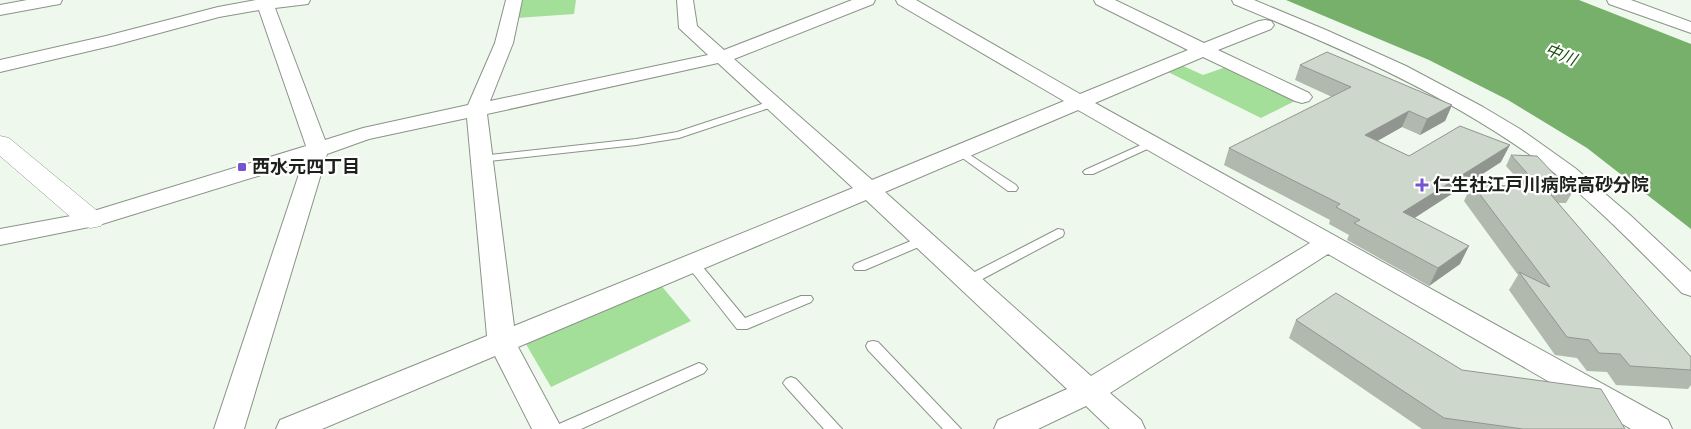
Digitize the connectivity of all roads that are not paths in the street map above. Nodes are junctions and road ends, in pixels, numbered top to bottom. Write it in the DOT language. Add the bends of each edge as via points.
graph roads {
  1 [pos="54,0"];
  2 [pos="302,0"];
  3 [pos="514,0"];
  4 [pos="685,0"];
  5 [pos="867,0"];
  6 [pos="904,0"];
  7 [pos="1102,0"];
  8 [pos="1240,0"];
  9 [pos="1615,0"];
  10 [pos="264,2"];
  11 [pos="0,10"];
  12 [pos="1265,26"];
  13 [pos="1691,28"];
  14 [pos="1203,50"];
  15 [pos="722,57"];
  16 [pos="0,66"];
  17 [pos="1302,98"];
  18 [pos="1079,102"];
  19 [pos="774,103"];
  20 [pos="476,110"];
  21 [pos="0,143"];
  22 [pos="1152,143"];
  23 [pos="318,149"];
  24 [pos="961,152"];
  25 [pos="480,159"];
  26 [pos="1089,172"];
  27 [pos="1012,188"];
  28 [pos="868,190"];
  29 [pos="91,220"];
  30 [pos="1058,233"];
  31 [pos="0,237"];
  32 [pos="923,240"];
  33 [pos="1328,243"];
  34 [pos="692,263"];
  35 [pos="860,267"];
  36 [pos="968,281"];
  37 [pos="1691,288"];
  38 [pos="806,299"];
  39 [pos="502,343"];
  40 [pos="873,346"];
  41 [pos="698,369"];
  42 [pos="791,383"];
  43 [pos="1089,392"];
  44 [pos="229,429"];
  45 [pos="290,429"];
  46 [pos="547,429"];
  47 [pos="565,429"];
  48 [pos="834,429"];
  49 [pos="953,429"];
  50 [pos="1009,429"];
  51 [pos="1130,429"];
  52 [pos="1657,429"];
  1 -- 11 [label="street"];
  2 -- 10 [label="street"];
  3 -- 20 [label="street" via="504,43"];
  4 -- 15 [label="street" via="688,28"];
  5 -- 15 [label="street"];
  6 -- 18 [label="street"];
  7 -- 14 [label="street"];
  8 -- 37 [label="street" via="1365,54 1492,120 1547,157 1596,196"];
  9 -- 13 [label="street"];
  10 -- 16 [label="street"];
  10 -- 23 [label="street"];
  12 -- 14 [label="street"];
  14 -- 17 [label="street"];
  14 -- 18 [label="street"];
  15 -- 19 [label="street"];
  15 -- 20 [label="street"];
  18 -- 22 [label="street"];
  18 -- 24 [label="street"];
  19 -- 25 [label="lane" via="679,135"];
  19 -- 28 [label="street"];
  20 -- 23 [label="street" via="363,134"];
  20 -- 25 [label="street"];
  21 -- 29 [label="street"];
  22 -- 26 [label="lane"];
  22 -- 33 [label="street"];
  23 -- 29 [label="street"];
  23 -- 44 [label="street"];
  24 -- 27 [label="lane"];
  24 -- 28 [label="street"];
  25 -- 39 [label="street"];
  28 -- 32 [label="street"];
  28 -- 34 [label="street"];
  29 -- 31 [label="street"];
  30 -- 36 [label="lane"];
  32 -- 35 [label="lane"];
  32 -- 36 [label="street"];
  33 -- 43 [label="street"];
  33 -- 52 [label="street"];
  34 -- 38 [label="lane" via="742,325"];
  34 -- 39 [label="street"];
  36 -- 43 [label="street"];
  39 -- 45 [label="street"];
  39 -- 46 [label="street"];
  40 -- 49 [label="lane"];
  41 -- 47 [label="lane"];
  42 -- 48 [label="lane"];
  43 -- 50 [label="street"];
  43 -- 51 [label="street"];
}
